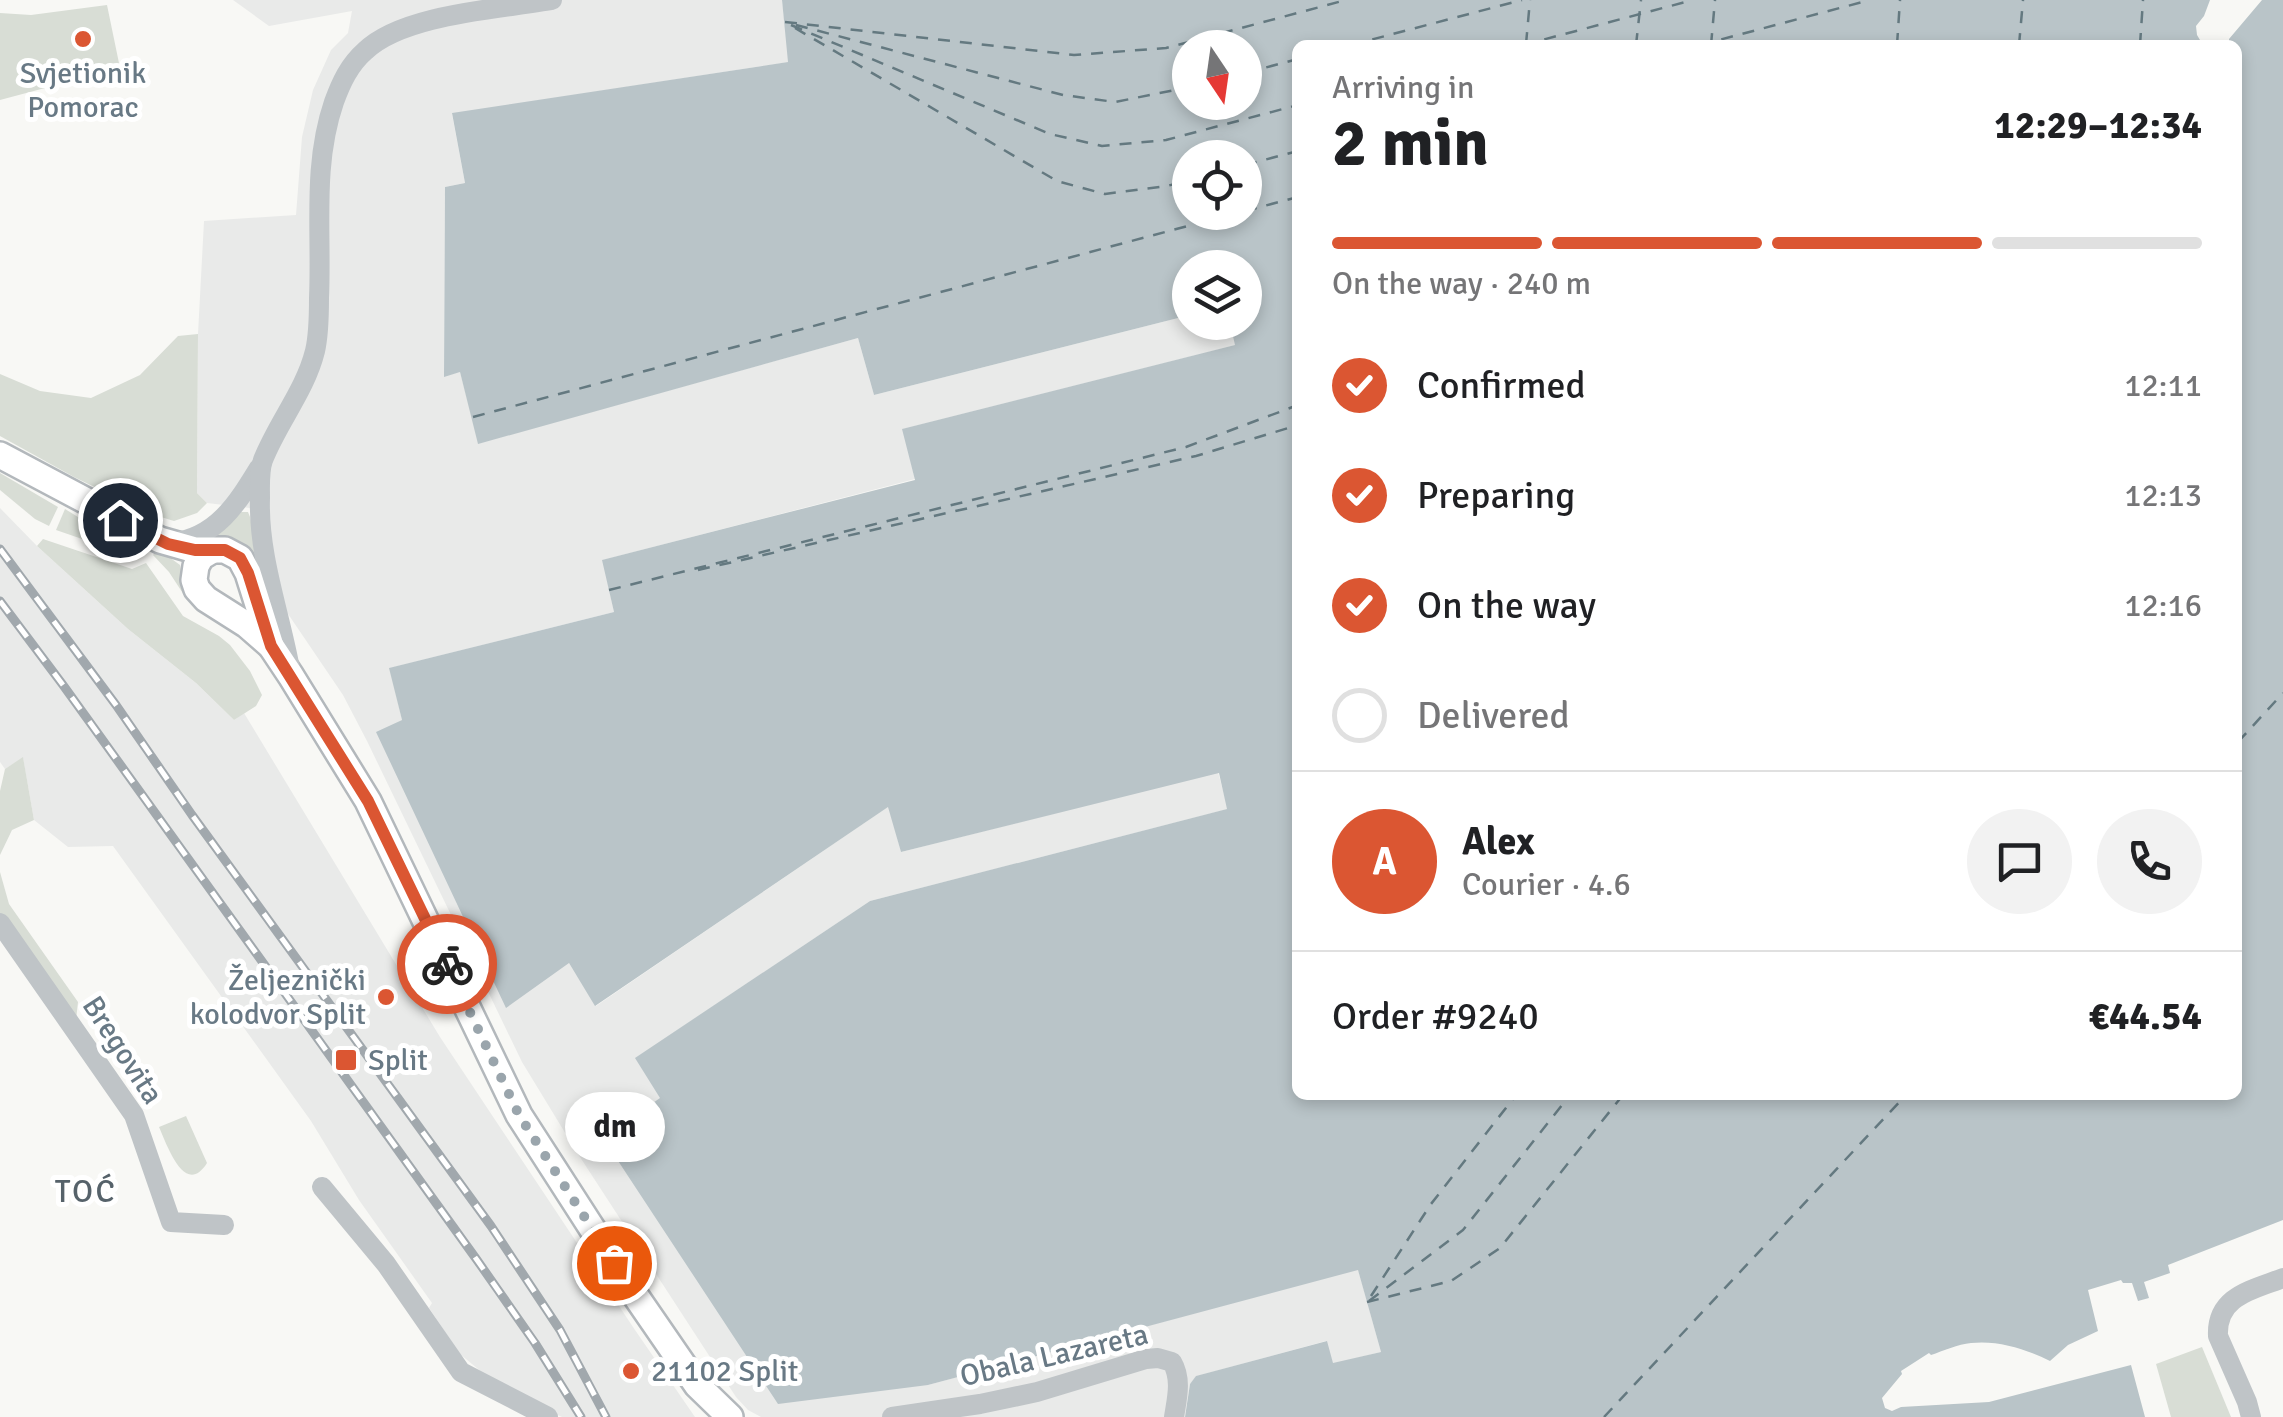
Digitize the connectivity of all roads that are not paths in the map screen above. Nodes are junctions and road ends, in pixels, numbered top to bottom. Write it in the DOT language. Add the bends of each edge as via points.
graph roads {
  1 [pos="552,0"];
  2 [pos="0,455"];
  3 [pos="262,462"];
  4 [pos="168,544"];
  5 [pos="211,551"];
  6 [pos="271,646"];
  7 [pos="291,676"];
  8 [pos="0,923"];
  9 [pos="322,1188"];
  10 [pos="224,1224"];
  11 [pos="2283,1278"];
  12 [pos="548,1417"];
  13 [pos="730,1417"];
  14 [pos="892,1417"];
  15 [pos="1174,1417"];
  16 [pos="2251,1417"];
  1 -- 3 [label="street" via="390,32 341,83 322,149 316,346"];
  2 -- 4 [label="main road"];
  3 -- 4 [label="street" via="218,524"];
  3 -- 7 [label="street" via="260,522"];
  4 -- 5 [label="main road"];
  5 -- 6 [label="main road" via="231,552 245,565"];
  5 -- 6 [label="main road" via="196,566 197,589"];
  6 -- 7 [label="main road"];
  7 -- 13 [label="main road" via="368,801 519,1115 633,1292 698,1385"];
  8 -- 10 [label="street, Bregovita" via="134,1115 171,1222"];
  9 -- 12 [label="street" via="386,1264 461,1372"];
  11 -- 16 [label="street" via="2221,1311 2218,1336"];
  14 -- 15 [label="street, Obala Lazareta" via="1037,1392 1158,1358 1176,1370"];
}
